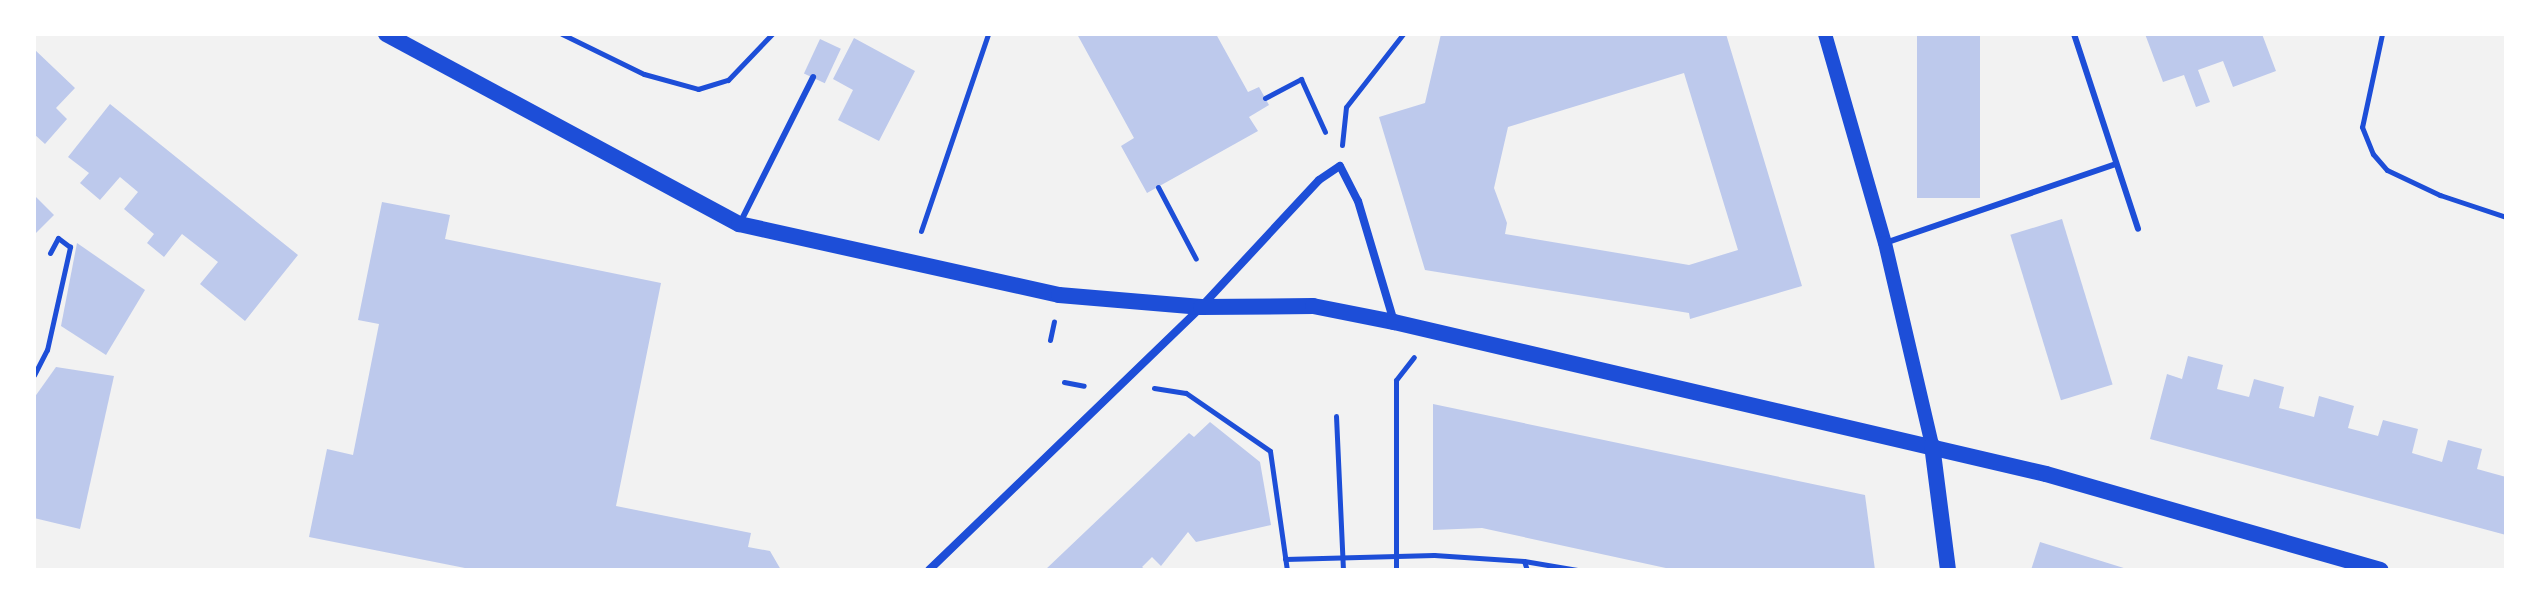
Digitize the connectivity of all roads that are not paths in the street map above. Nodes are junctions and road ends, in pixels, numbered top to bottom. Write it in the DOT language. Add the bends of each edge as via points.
graph roads {
  1 [pos="386,34"];
  2 [pos="1825,34"];
  3 [pos="2074,34"];
  4 [pos="813,77"];
  5 [pos="2116,164"];
  6 [pos="739,224"];
  7 [pos="2138,229"];
  8 [pos="1885,243"];
  9 [pos="1201,307"];
  10 [pos="1394,322"];
  11 [pos="1932,445"];
  12 [pos="929,570"];
  13 [pos="1948,570"];
  14 [pos="2381,570"];
  1 -- 6 [label="main road"];
  2 -- 8 [label="street"];
  3 -- 5 [label="lane"];
  4 -- 6 [label="lane"];
  5 -- 7 [label="lane"];
  5 -- 8 [label="lane"];
  6 -- 9 [label="main road" via="1059,295"];
  8 -- 11 [label="street"];
  9 -- 10 [label="main road" via="1313,306"];
  9 -- 10 [label="street" via="1319,180 1340,166 1358,201"];
  9 -- 12 [label="street"];
  10 -- 11 [label="main road"];
  11 -- 13 [label="main road"];
  11 -- 14 [label="main road"];
}
